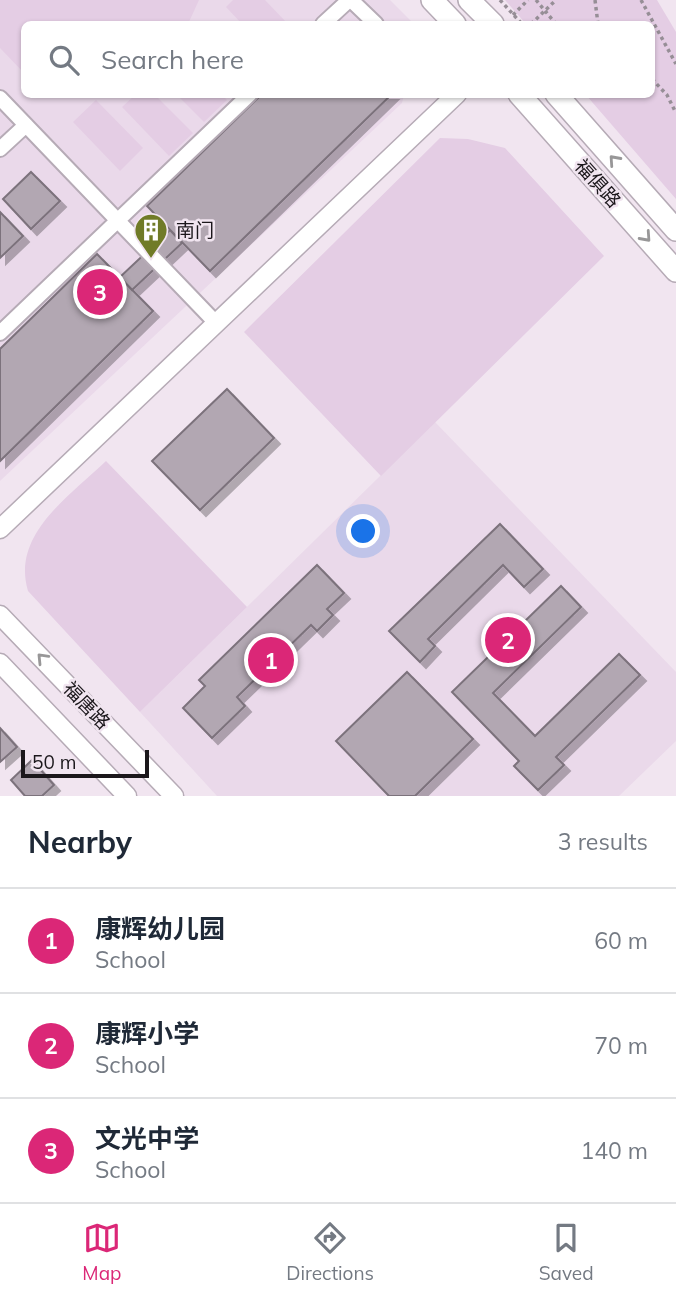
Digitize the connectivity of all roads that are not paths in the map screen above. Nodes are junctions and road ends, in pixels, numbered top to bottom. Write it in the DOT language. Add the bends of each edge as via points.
graph roads {
  1 [pos="350,0"];
  2 [pos="432,0"];
  3 [pos="469,0"];
  4 [pos="326,21"];
  5 [pos="373,21"];
  6 [pos="452,21"];
  7 [pos="490,21"];
  8 [pos="0,98"];
  9 [pos="246,98"];
  10 [pos="451,98"];
  11 [pos="523,98"];
  12 [pos="560,98"];
  13 [pos="26,125"];
  14 [pos="0,149"];
  15 [pos="119,220"];
  16 [pos="676,230"];
  17 [pos="676,271"];
  18 [pos="216,323"];
  19 [pos="0,333"];
  20 [pos="0,529"];
  21 [pos="0,615"];
  22 [pos="0,663"];
  23 [pos="127,796"];
  24 [pos="174,796"];
  1 -- 4 [label="street"];
  1 -- 5 [label="street"];
  2 -- 6 [label="main road"];
  3 -- 7 [label="main road"];
  8 -- 13 [label="street"];
  9 -- 15 [label="street"];
  10 -- 18 [label="street"];
  11 -- 17 [label="main road, 福俱路, one-way"];
  16 -- 12 [label="main road, 福俱路, one-way"];
  13 -- 14 [label="street"];
  13 -- 15 [label="street"];
  15 -- 18 [label="street"];
  15 -- 19 [label="street"];
  18 -- 20 [label="street"];
  24 -- 21 [label="street, 福唐路, one-way"];
  22 -- 23 [label="street, 福唐路"];
}
